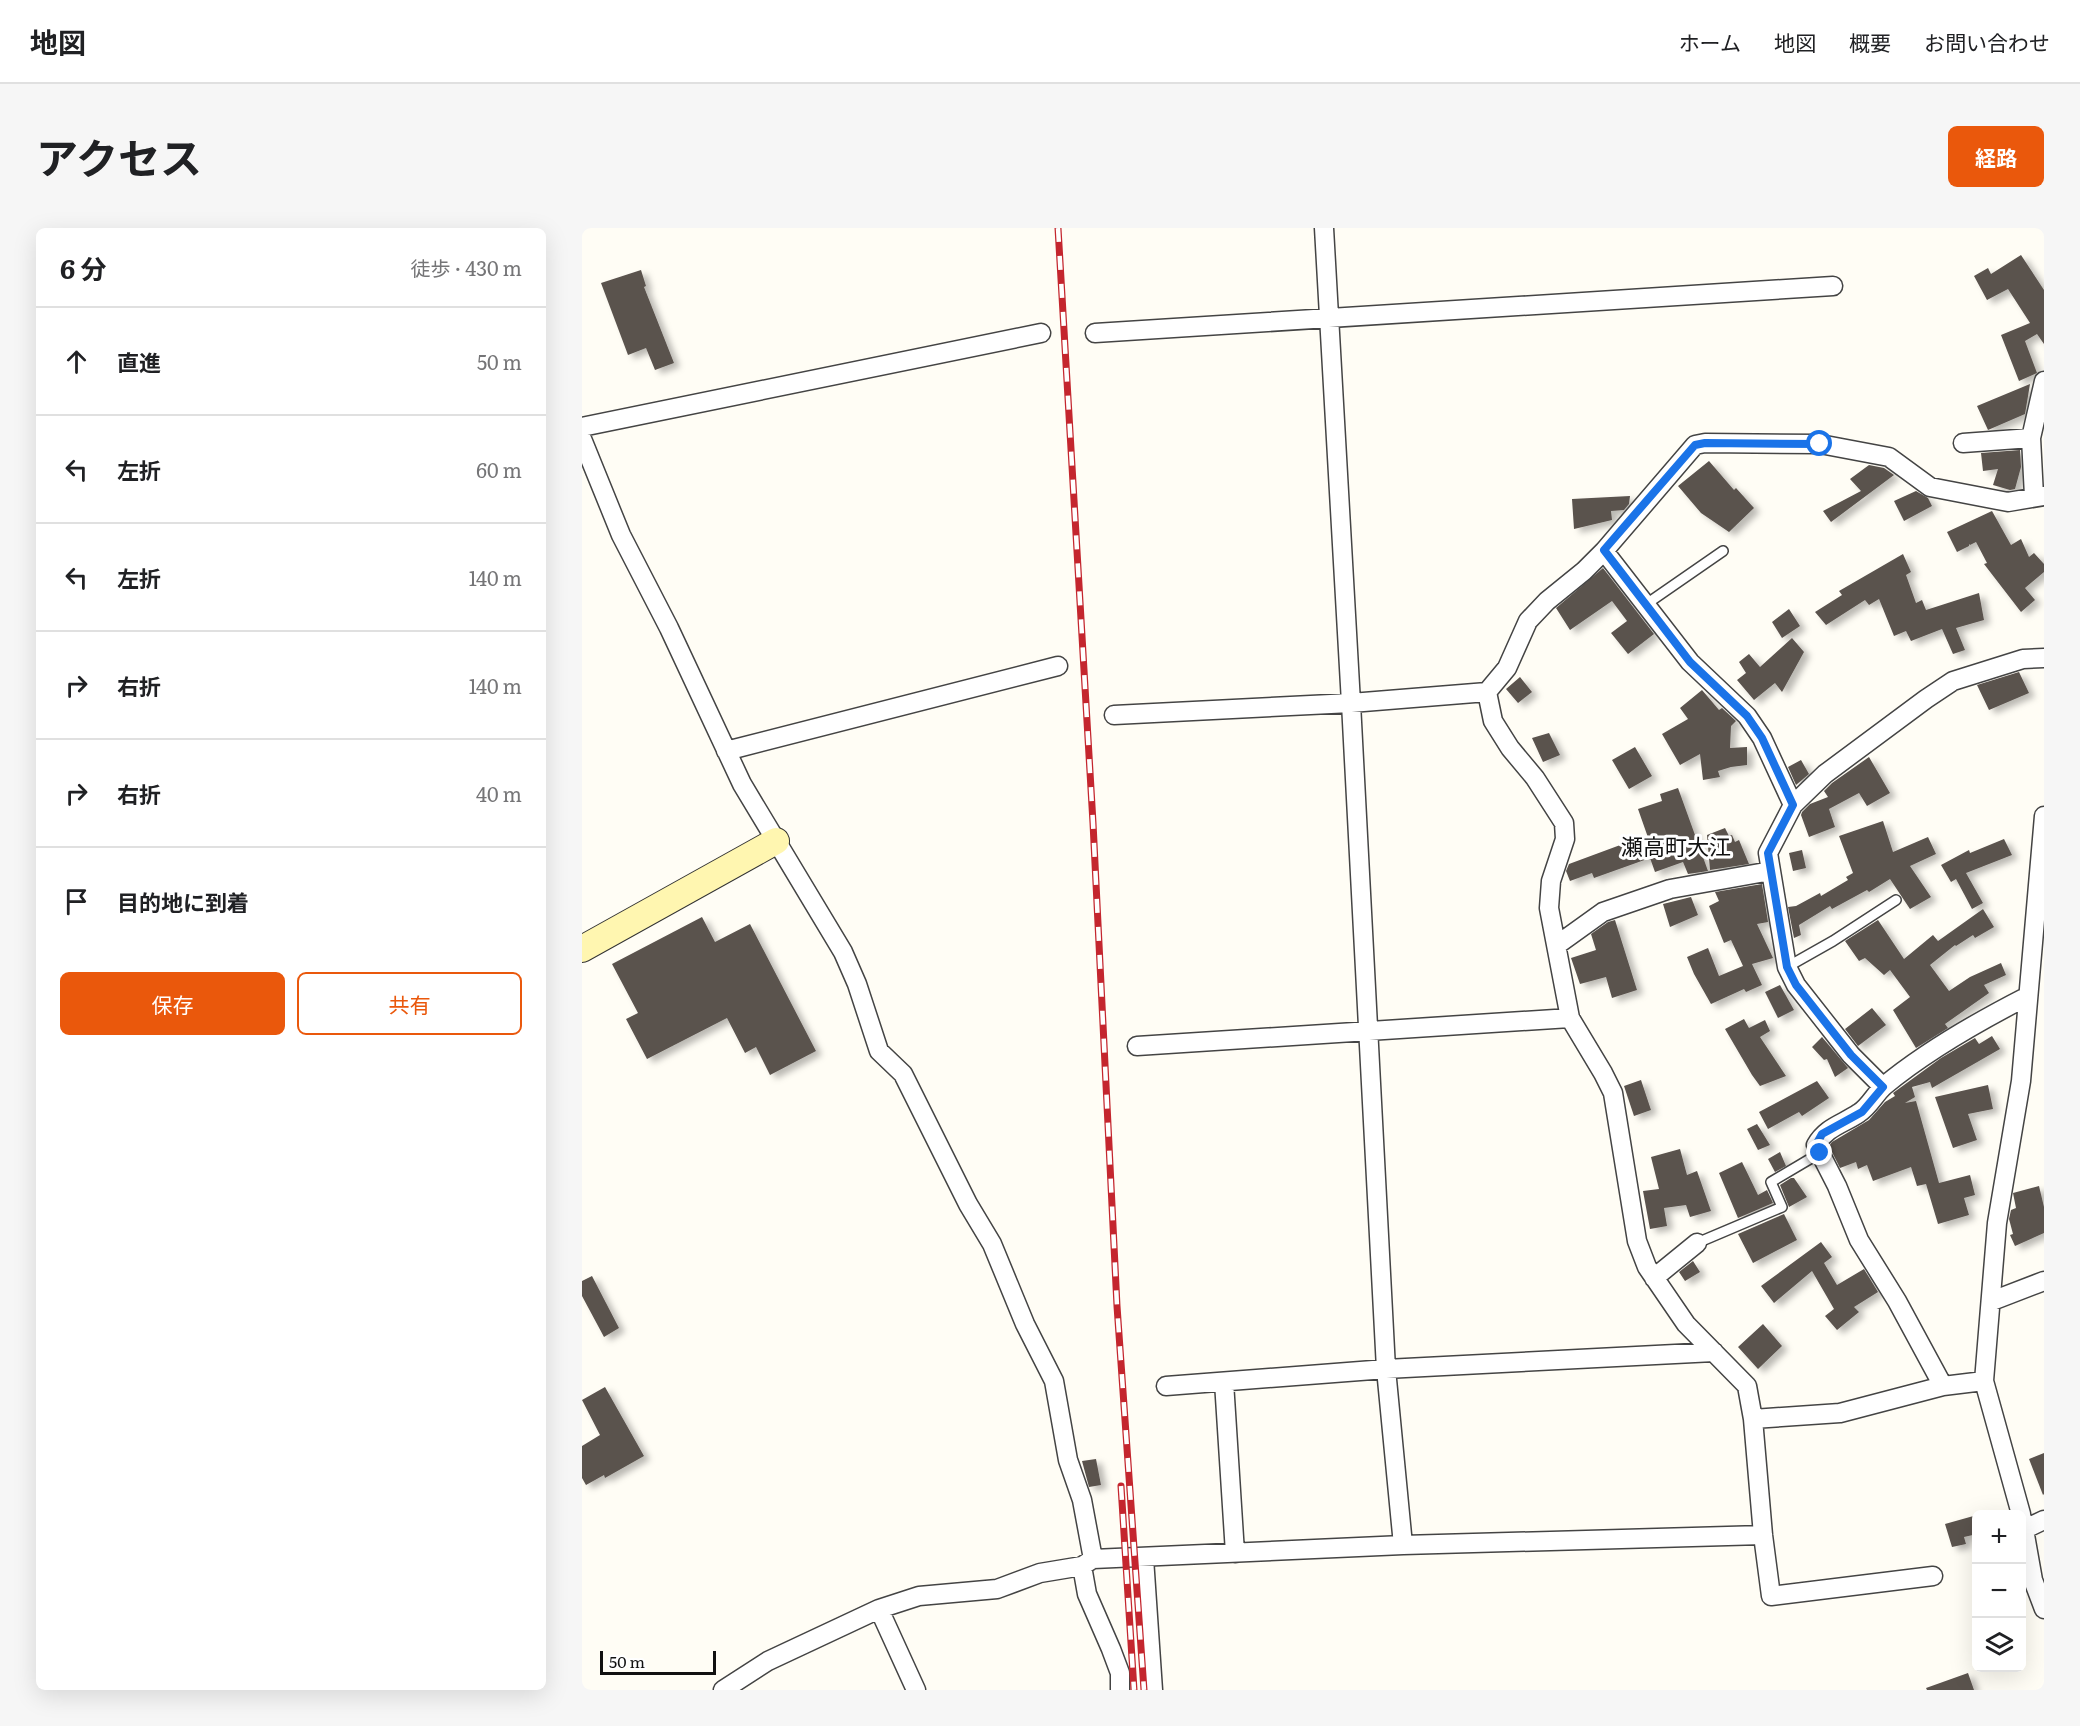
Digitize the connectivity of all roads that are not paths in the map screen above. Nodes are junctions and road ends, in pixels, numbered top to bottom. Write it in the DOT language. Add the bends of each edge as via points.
graph roads {
  1 [pos="1324,228"];
  2 [pos="1833,286"];
  3 [pos="1329,319"];
  4 [pos="1041,333"];
  5 [pos="1095,333"];
  6 [pos="2044,381"];
  7 [pos="582,427"];
  8 [pos="2031,438"];
  9 [pos="582,439"];
  10 [pos="1963,443"];
  11 [pos="2039,496"];
  12 [pos="1604,550"];
  13 [pos="1723,551"];
  14 [pos="1646,605"];
  15 [pos="2044,658"];
  16 [pos="1058,666"];
  17 [pos="1488,692"];
  18 [pos="1351,703"];
  19 [pos="1114,715"];
  20 [pos="726,751"];
  21 [pos="1793,805"];
  22 [pos="2044,816"];
  23 [pos="776,841"];
  24 [pos="1771,871"];
  25 [pos="1896,900"];
  26 [pos="1557,945"];
  27 [pos="582,949"];
  28 [pos="1787,967"];
  29 [pos="2034,988"];
  30 [pos="1570,1018"];
  31 [pos="1368,1030"];
  32 [pos="1137,1046"];
  33 [pos="1883,1087"];
  34 [pos="1820,1153"];
  35 [pos="1697,1243"];
  36 [pos="1654,1278"];
  37 [pos="2044,1281"];
  38 [pos="1992,1301"];
  39 [pos="1714,1352"];
  40 [pos="1386,1369"];
  41 [pos="1224,1382"];
  42 [pos="1983,1382"];
  43 [pos="1166,1386"];
  44 [pos="1943,1386"];
  45 [pos="1753,1419"];
  46 [pos="2019,1510"];
  47 [pos="2026,1520"];
  48 [pos="2044,1520"];
  49 [pos="1763,1535"];
  50 [pos="2026,1542"];
  51 [pos="1403,1545"];
  52 [pos="1235,1553"];
  53 [pos="1144,1558"];
  54 [pos="1087,1563"];
  55 [pos="1934,1576"];
  56 [pos="879,1609"];
  57 [pos="2044,1609"];
  58 [pos="723,1690"];
  59 [pos="916,1690"];
  60 [pos="1120,1690"];
  61 [pos="1153,1690"];
  1 -- 3 [label="street"];
  2 -- 3 [label="street"];
  3 -- 5 [label="street"];
  3 -- 18 [label="street"];
  4 -- 7 [label="street"];
  6 -- 8 [label="street"];
  8 -- 10 [label="street"];
  8 -- 11 [label="street"];
  9 -- 20 [label="street" via="621,535"];
  11 -- 12 [label="street" via="2008,502 1930,487 1889,457 1820,444 1705,443 1695,445"];
  12 -- 14 [label="street"];
  12 -- 17 [label="street" via="1528,621 1507,668"];
  13 -- 14 [label="lane"];
  14 -- 21 [label="street" via="1690,662 1747,716 1762,738"];
  15 -- 21 [label="street" via="2023,659 1953,681 1825,774"];
  16 -- 20 [label="street"];
  17 -- 18 [label="street"];
  17 -- 26 [label="street" via="1493,721 1564,823 1565,839 1551,881 1549,908"];
  18 -- 19 [label="street"];
  18 -- 31 [label="street"];
  20 -- 23 [label="street"];
  21 -- 24 [label="street" via="1768,853"];
  22 -- 29 [label="street"];
  23 -- 27 [label="street"];
  23 -- 54 [label="street" via="843,952 879,1051 903,1074 992,1244 1054,1381 1068,1460 1082,1500"];
  24 -- 26 [label="street" via="1670,889 1603,912"];
  24 -- 28 [label="street"];
  25 -- 28 [label="lane"];
  26 -- 30 [label="street"];
  28 -- 33 [label="street" via="1796,985 1851,1055"];
  29 -- 33 [label="street"];
  29 -- 38 [label="street" via="1997,1223"];
  30 -- 31 [label="street"];
  30 -- 36 [label="street" via="1613,1093 1637,1241"];
  31 -- 32 [label="street"];
  31 -- 40 [label="street"];
  33 -- 34 [label="street" via="1862,1112 1822,1134 1816,1145"];
  34 -- 35 [label="lane" via="1771,1182 1782,1207"];
  34 -- 44 [label="street" via="1859,1240"];
  35 -- 36 [label="street"];
  36 -- 39 [label="street" via="1686,1323"];
  37 -- 38 [label="street"];
  38 -- 42 [label="street"];
  39 -- 40 [label="street"];
  39 -- 45 [label="street" via="1747,1386"];
  40 -- 41 [label="street"];
  40 -- 51 [label="street"];
  41 -- 43 [label="street"];
  41 -- 52 [label="street"];
  42 -- 44 [label="street"];
  42 -- 46 [label="street"];
  44 -- 45 [label="street" via="1840,1413"];
  45 -- 49 [label="street"];
  47 -- 48 [label="street"];
  49 -- 51 [label="street"];
  49 -- 55 [label="street" via="1771,1596"];
  50 -- 57 [label="street" via="2033,1580"];
  51 -- 52 [label="street"];
  52 -- 53 [label="street"];
  53 -- 54 [label="street"];
  53 -- 61 [label="street"];
  54 -- 56 [label="street" via="1040,1573 997,1589 920,1596"];
  54 -- 60 [label="street" via="1087,1594 1120,1673"];
  56 -- 58 [label="street" via="768,1661"];
  56 -- 59 [label="street"];
}
